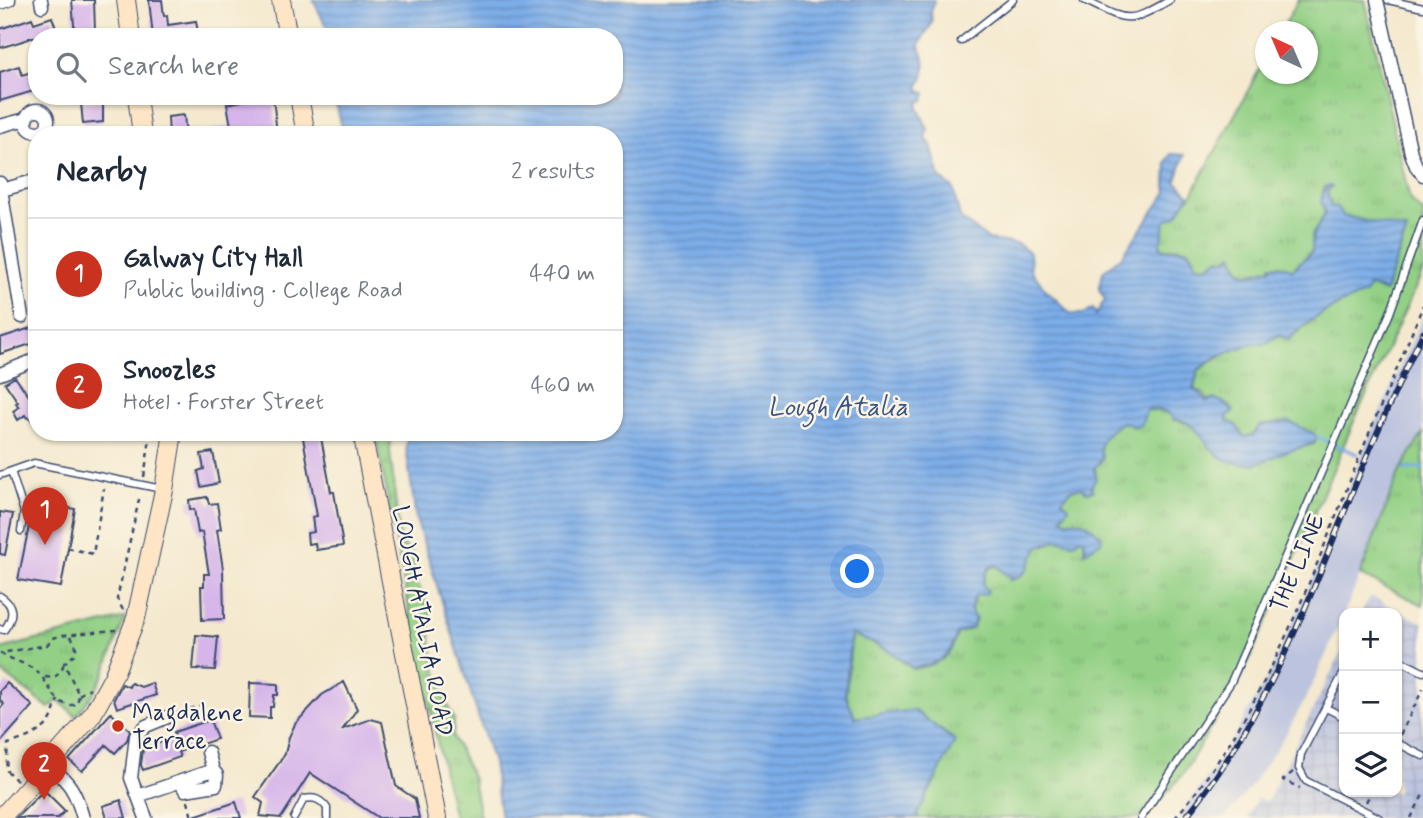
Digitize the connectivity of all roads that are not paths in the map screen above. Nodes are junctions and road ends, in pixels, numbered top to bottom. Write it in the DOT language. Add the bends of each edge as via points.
graph roads {
  1 [pos="9,0"];
  2 [pos="127,0"];
  3 [pos="281,0"];
  4 [pos="1013,0"];
  5 [pos="1084,0"];
  6 [pos="1170,0"];
  7 [pos="1377,0"];
  8 [pos="1388,0"];
  9 [pos="0,3"];
  10 [pos="1423,8"];
  11 [pos="130,28"];
  12 [pos="286,28"];
  13 [pos="961,41"];
  14 [pos="138,105"];
  15 [pos="301,105"];
  16 [pos="26,119"];
  17 [pos="0,126"];
  18 [pos="46,126"];
  19 [pos="141,126"];
  20 [pos="304,126"];
  21 [pos="28,127"];
  22 [pos="1423,175"];
  23 [pos="28,182"];
  24 [pos="1,186"];
  25 [pos="1423,220"];
  26 [pos="22,317"];
  27 [pos="28,363"];
  28 [pos="0,374"];
  29 [pos="172,441"];
  30 [pos="364,441"];
  31 [pos="11,471"];
  32 [pos="0,475"];
  33 [pos="164,489"];
  34 [pos="21,531"];
  35 [pos="0,596"];
  36 [pos="0,629"];
  37 [pos="1402,662"];
  38 [pos="1423,672"];
  39 [pos="1339,681"];
  40 [pos="1325,708"];
  41 [pos="1339,715"];
  42 [pos="170,716"];
  43 [pos="1402,745"];
  44 [pos="208,752"];
  45 [pos="1423,756"];
  46 [pos="48,763"];
  47 [pos="138,796"];
  48 [pos="1,818"];
  49 [pos="83,818"];
  50 [pos="146,818"];
  51 [pos="295,818"];
  52 [pos="327,818"];
  53 [pos="437,818"];
  54 [pos="1141,818"];
  55 [pos="1379,818"];
  1 -- 9 [label="street"];
  2 -- 11 [label="main road"];
  3 -- 12 [label="main road"];
  4 -- 13 [label="lane"];
  5 -- 6 [label="lane" via="1120,17 1142,16"];
  7 -- 22 [label="street" via="1412,153"];
  8 -- 10 [label="lane"];
  14 -- 19 [label="main road"];
  15 -- 20 [label="main road"];
  16 -- 17 [label="street"];
  16 -- 18 [label="street" via="39,110 45,113"];
  16 -- 21 [label="street"];
  23 -- 24 [label="street"];
  24 -- 26 [label="street"];
  25 -- 54 [label="lane" via="1390,313 1231,682"];
  27 -- 28 [label="street"];
  29 -- 33 [label="main road"];
  30 -- 53 [label="main road, LOUGH ATALIA ROAD"];
  31 -- 32 [label="lane"];
  31 -- 33 [label="lane" via="34,463"];
  31 -- 34 [label="lane" via="24,512"];
  33 -- 46 [label="main road" via="128,642 92,715"];
  35 -- 36 [label="lane" via="12,608 10,621"];
  37 -- 38 [label="lane"];
  39 -- 40 [label="lane"];
  40 -- 41 [label="lane"];
  40 -- 55 [label="lane" via="1298,760 1301,775"];
  42 -- 47 [label="street" via="146,726 136,736 131,778"];
  43 -- 45 [label="lane"];
  44 -- 47 [label="street" via="213,770 198,774 183,786"];
  46 -- 48 [label="main road"];
  46 -- 49 [label="street" via="71,785"];
  47 -- 50 [label="street"];
  51 -- 52 [label="lane" via="304,799 314,797 327,808"];
}
